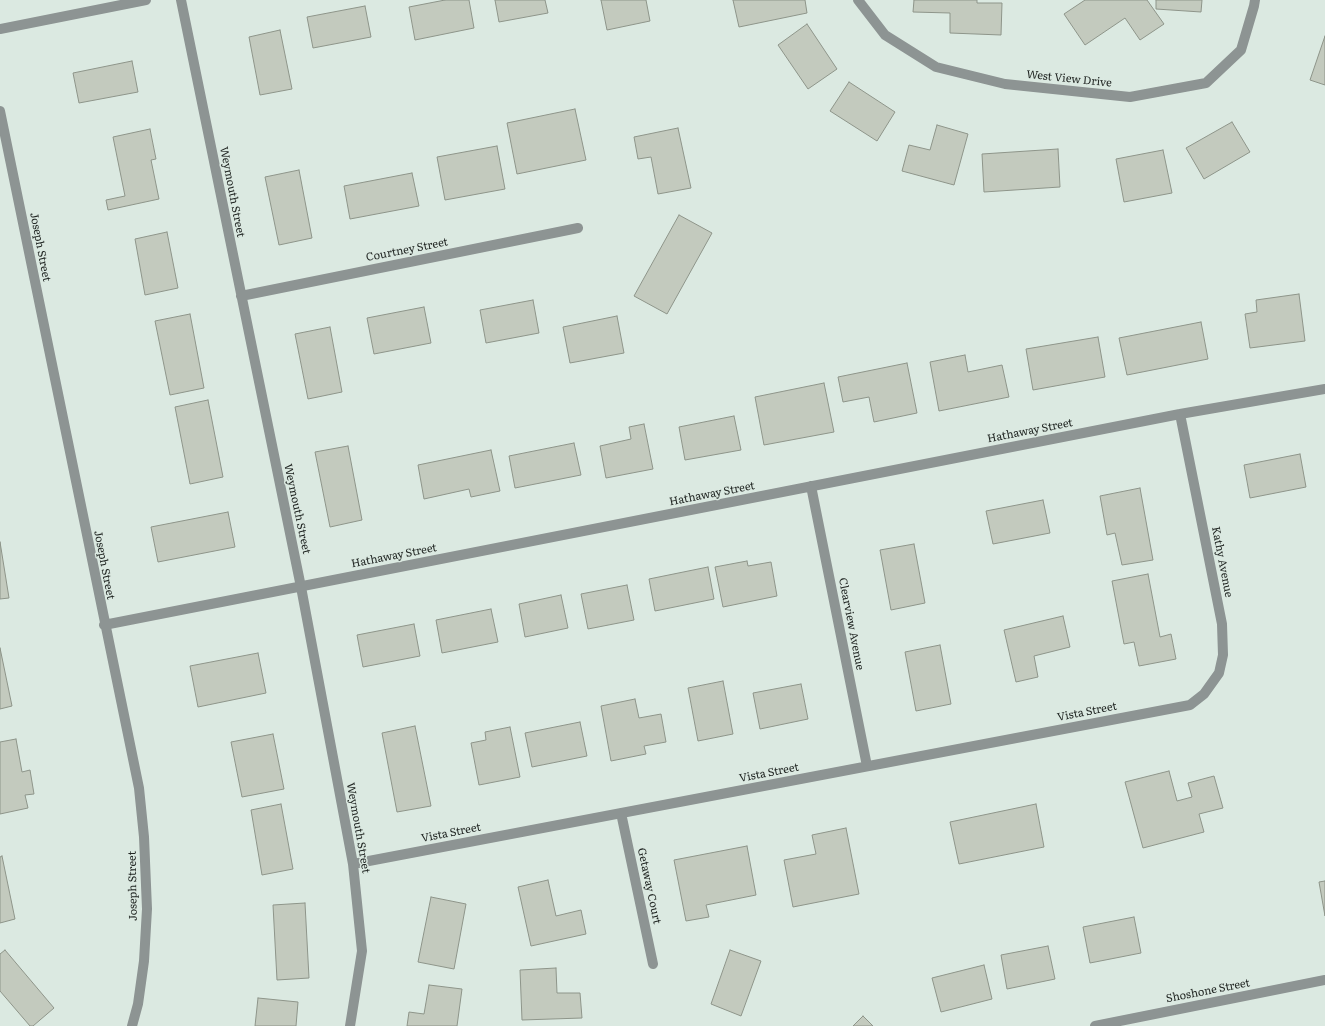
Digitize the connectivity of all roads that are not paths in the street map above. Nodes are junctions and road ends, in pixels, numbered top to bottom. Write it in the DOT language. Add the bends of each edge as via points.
graph roads {
  1 [pos="146,0"];
  2 [pos="181,0"];
  3 [pos="858,0"];
  4 [pos="1255,0"];
  5 [pos="0,29"];
  6 [pos="0,111"];
  7 [pos="578,228"];
  8 [pos="241,296"];
  9 [pos="1325,389"];
  10 [pos="1180,414"];
  11 [pos="811,486"];
  12 [pos="301,587"];
  13 [pos="104,625"];
  14 [pos="1190,705"];
  15 [pos="867,766"];
  16 [pos="621,813"];
  17 [pos="353,864"];
  18 [pos="654,964"];
  19 [pos="1325,980"];
  20 [pos="132,1026"];
  21 [pos="350,1026"];
  22 [pos="1095,1026"];
  1 -- 5 [label="street"];
  2 -- 8 [label="street, Weymouth Street"];
  3 -- 4 [label="street, West View Drive" via="886,35 936,67 1005,84 1130,97 1206,83 1241,50"];
  6 -- 13 [label="street, Joseph Street"];
  7 -- 8 [label="street, Courtney Street"];
  8 -- 12 [label="street, Weymouth Street"];
  9 -- 10 [label="street, Hathaway Street"];
  10 -- 11 [label="street, Hathaway Street"];
  10 -- 14 [label="street, Kathy Avenue" via="1223,632 1223,655 1218,673 1204,694"];
  11 -- 12 [label="street, Hathaway Street"];
  11 -- 15 [label="street, Clearview Avenue"];
  12 -- 13 [label="street, Hathaway Street"];
  12 -- 17 [label="street, Weymouth Street"];
  13 -- 20 [label="street, Joseph Street" via="139,788 144,837 147,909 144,961"];
  14 -- 15 [label="street, Vista Street"];
  15 -- 16 [label="street, Vista Street"];
  16 -- 17 [label="street, Vista Street"];
  16 -- 18 [label="street, Getaway Court"];
  17 -- 21 [label="street, Weymouth Street" via="362,951"];
  19 -- 22 [label="street, Shoshone Street"];
}
